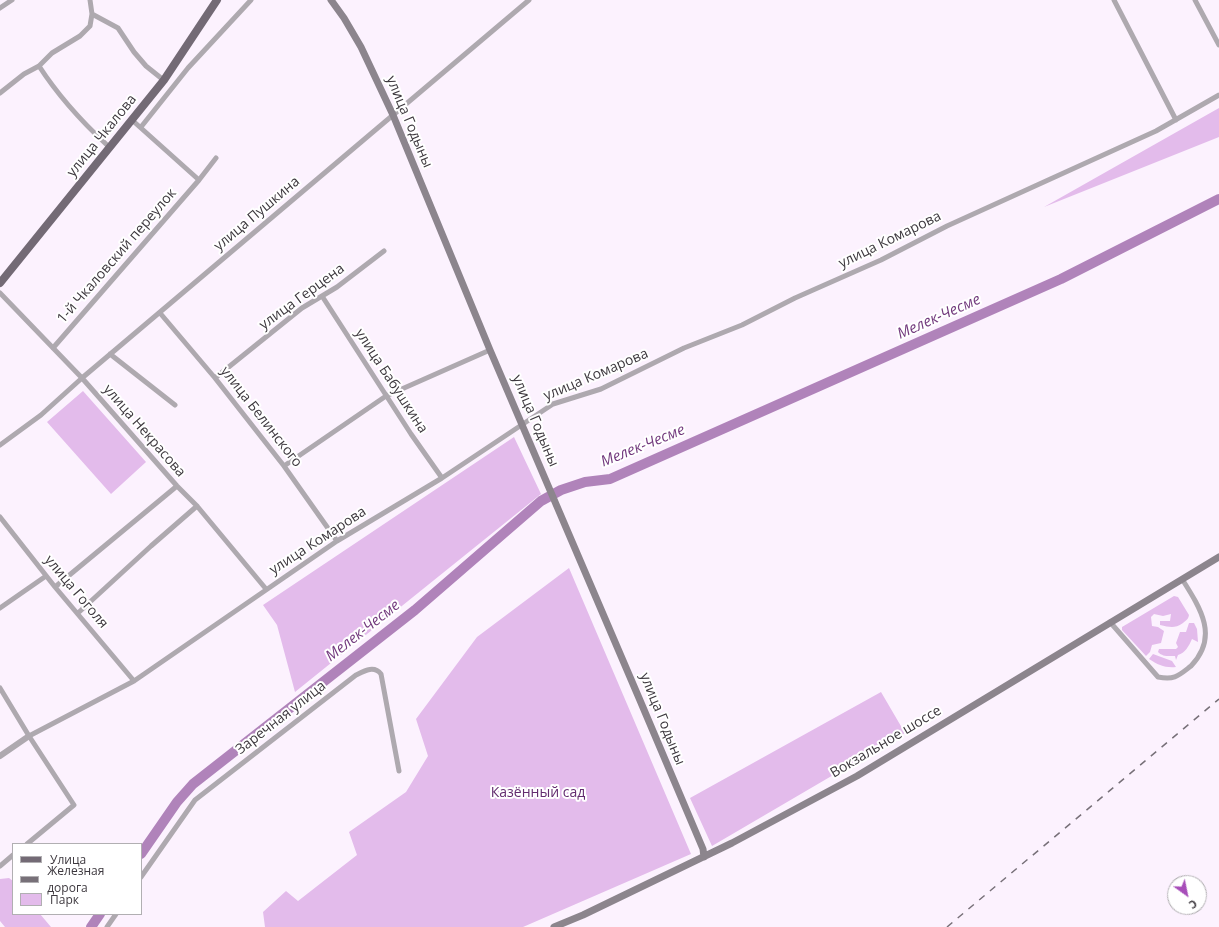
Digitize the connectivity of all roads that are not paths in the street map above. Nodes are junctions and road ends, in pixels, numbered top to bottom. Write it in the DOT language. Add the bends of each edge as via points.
graph roads {
  1 [pos="12,0"];
  2 [pos="90,0"];
  3 [pos="213,0"];
  4 [pos="217,0"];
  5 [pos="251,0"];
  6 [pos="331,0"];
  7 [pos="529,0"];
  8 [pos="1114,0"];
  9 [pos="1195,0"];
  10 [pos="0,8"];
  11 [pos="92,14"];
  12 [pos="1219,45"];
  13 [pos="39,66"];
  14 [pos="162,79"];
  15 [pos="0,93"];
  16 [pos="1219,95"];
  17 [pos="392,115"];
  18 [pos="130,119"];
  19 [pos="1176,120"];
  20 [pos="141,127"];
  21 [pos="109,146"];
  22 [pos="216,158"];
  23 [pos="199,180"];
  24 [pos="384,251"];
  25 [pos="0,278"];
  26 [pos="0,283"];
  27 [pos="0,293"];
  28 [pos="322,296"];
  29 [pos="160,313"];
  30 [pos="53,348"];
  31 [pos="490,350"];
  32 [pos="110,354"];
  33 [pos="82,378"];
  34 [pos="215,378"];
  35 [pos="386,396"];
  36 [pos="175,405"];
  37 [pos="522,425"];
  38 [pos="0,445"];
  39 [pos="284,466"];
  40 [pos="442,478"];
  41 [pos="177,486"];
  42 [pos="197,506"];
  43 [pos="0,517"];
  44 [pos="337,541"];
  45 [pos="1219,556"];
  46 [pos="46,576"];
  47 [pos="1182,578"];
  48 [pos="55,587"];
  49 [pos="266,589"];
  50 [pos="0,608"];
  51 [pos="78,613"];
  52 [pos="1110,622"];
  53 [pos="134,681"];
  54 [pos="0,688"];
  55 [pos="28,736"];
  56 [pos="0,756"];
  57 [pos="399,771"];
  58 [pos="28,843"];
  59 [pos="12,856"];
  60 [pos="704,857"];
  61 [pos="0,866"];
  62 [pos="142,876"];
  63 [pos="115,915"];
  64 [pos="108,927"];
  65 [pos="554,927"];
  1 -- 10 [label="street"];
  2 -- 11 [label="street"];
  3 -- 14 [label="main road, улица Чкалова"];
  4 -- 14 [label="main road, улица Чкалова"];
  5 -- 20 [label="street" via="188,68"];
  6 -- 17 [label="main road, улица Годыны" via="361,47"];
  7 -- 17 [label="street, улица Пушкина"];
  8 -- 19 [label="street"];
  9 -- 12 [label="street"];
  11 -- 13 [label="street" via="90,26 80,36 52,53"];
  11 -- 14 [label="street" via="118,28 146,66"];
  13 -- 15 [label="street"];
  13 -- 21 [label="street" via="52,87"];
  14 -- 18 [label="main road, улица Чкалова"];
  16 -- 19 [label="street, улица Комарова"];
  17 -- 29 [label="street, улица Пушкина"];
  17 -- 31 [label="main road, улица Годыны"];
  18 -- 20 [label="street"];
  18 -- 21 [label="main road, улица Чкалова"];
  19 -- 37 [label="street, улица Комарова" via="601,389 553,404"];
  20 -- 23 [label="street"];
  21 -- 25 [label="main road, улица Чкалова"];
  21 -- 26 [label="main road, улица Чкалова"];
  22 -- 23 [label="street, 1-й Чкаловский переулок"];
  23 -- 30 [label="street, 1-й Чкаловский переулок"];
  24 -- 28 [label="street, улица Герцена"];
  27 -- 30 [label="street, улица Некрасова"];
  28 -- 34 [label="street, улица Герцена" via="302,308"];
  28 -- 35 [label="street, улица Бабушкина"];
  29 -- 32 [label="street, улица Пушкина"];
  29 -- 34 [label="street, улица Белинского"];
  30 -- 33 [label="street, улица Некрасова"];
  31 -- 35 [label="street"];
  31 -- 37 [label="main road, улица Годыны"];
  32 -- 33 [label="street, улица Пушкина"];
  32 -- 36 [label="street"];
  33 -- 38 [label="street, улица Пушкина" via="42,414"];
  33 -- 41 [label="street, улица Некрасова"];
  34 -- 39 [label="street, улица Белинского"];
  35 -- 39 [label="street"];
  35 -- 40 [label="street, улица Бабушкина"];
  37 -- 40 [label="street, улица Комарова"];
  37 -- 60 [label="main road, улица Годыны"];
  39 -- 44 [label="street, улица Белинского"];
  40 -- 44 [label="street, улица Комарова"];
  41 -- 42 [label="street, улица Некрасова"];
  41 -- 48 [label="street"];
  42 -- 49 [label="street, улица Некрасова"];
  42 -- 51 [label="street"];
  43 -- 46 [label="street, улица Гоголя"];
  44 -- 49 [label="street, улица Комарова"];
  45 -- 47 [label="main road, Вокзальное шоссе"];
  46 -- 48 [label="street, улица Гоголя"];
  46 -- 50 [label="street"];
  47 -- 52 [label="main road, Вокзальное шоссе"];
  47 -- 52 [label="street" via="1208,621 1211,639 1200,659 1175,678 1158,677"];
  48 -- 51 [label="street, улица Гоголя"];
  49 -- 53 [label="street, улица Комарова"];
  51 -- 53 [label="street, улица Гоголя"];
  52 -- 60 [label="main road, Вокзальное шоссе" via="857,776"];
  53 -- 55 [label="street, улица Комарова"];
  54 -- 55 [label="street"];
  55 -- 56 [label="street, улица Комарова"];
  55 -- 58 [label="street" via="74,806"];
  57 -- 62 [label="street, Заречная улица" via="381,674 373,669 364,671 195,800"];
  59 -- 61 [label="street"];
  60 -- 65 [label="main road, Вокзальное шоссе"];
  63 -- 64 [label="street"];
}
